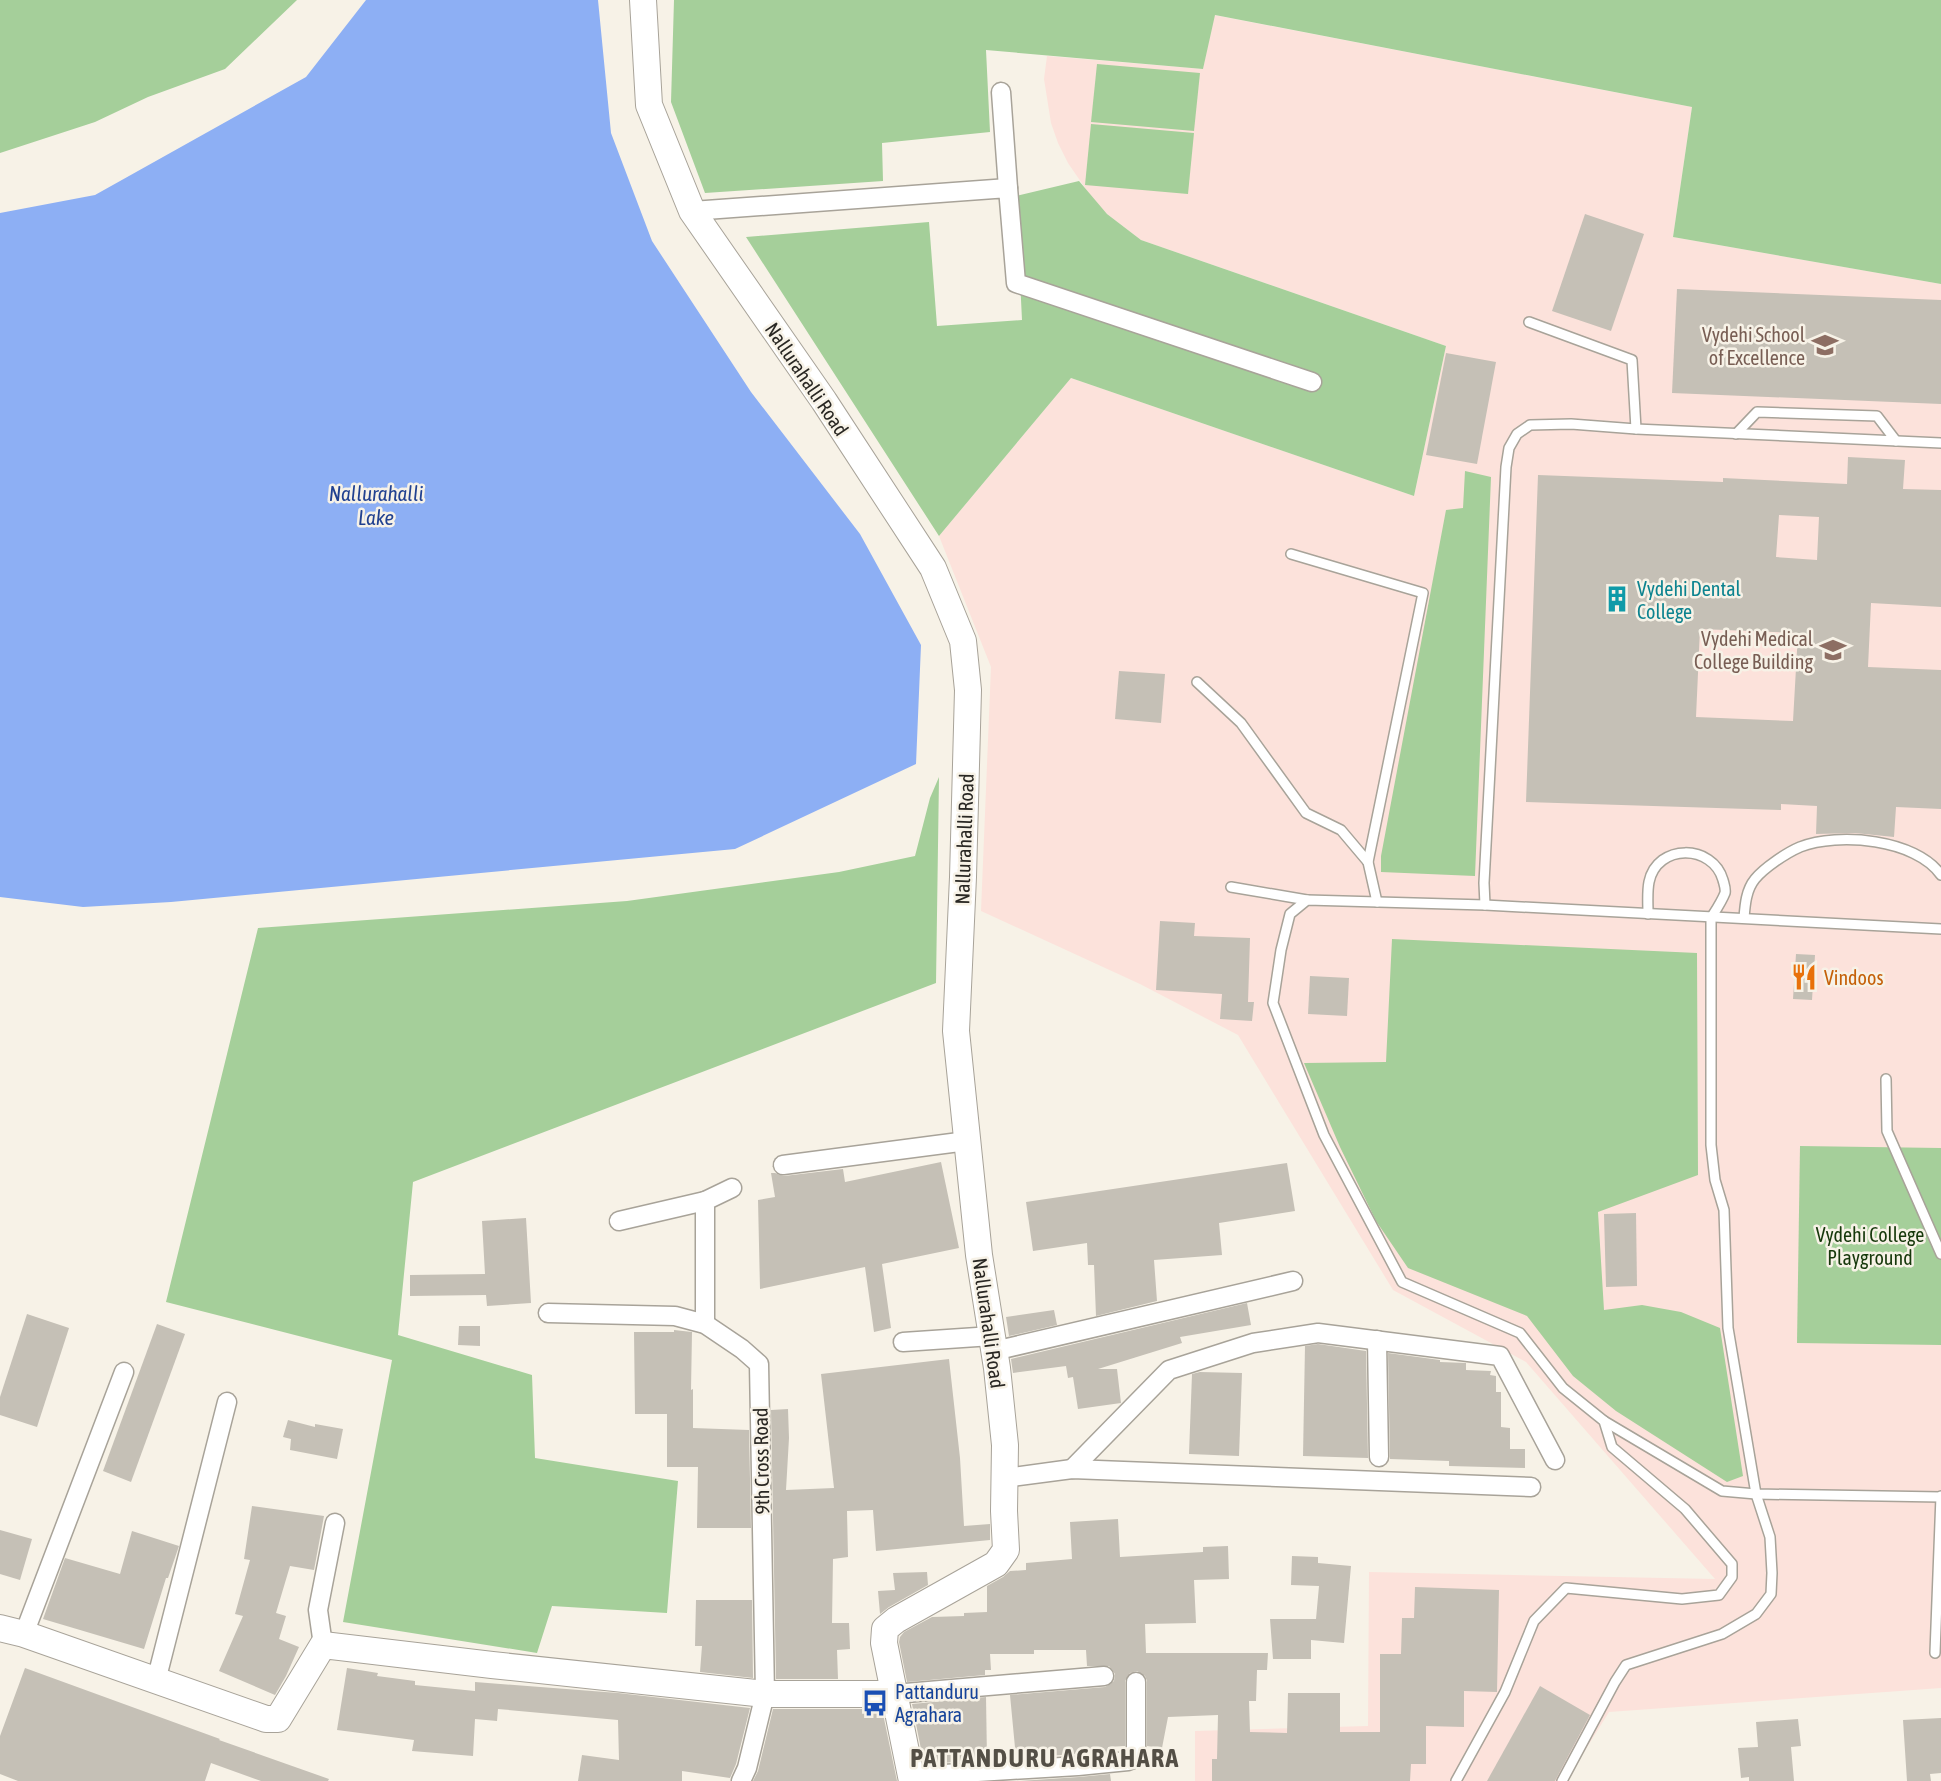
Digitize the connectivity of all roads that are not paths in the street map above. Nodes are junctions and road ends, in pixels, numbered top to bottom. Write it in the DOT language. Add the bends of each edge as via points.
graph roads {
  1 [pos="643,0"];
  2 [pos="1001,92"];
  3 [pos="1008,188"];
  4 [pos="692,211"];
  5 [pos="1529,322"];
  6 [pos="1312,382"];
  7 [pos="1636,429"];
  8 [pos="1736,434"];
  9 [pos="1896,441"];
  10 [pos="1941,443"];
  11 [pos="1291,554"];
  12 [pos="1197,682"];
  13 [pos="1368,862"];
  14 [pos="1941,875"];
  15 [pos="1231,887"];
  16 [pos="1308,900"];
  17 [pos="1377,902"];
  18 [pos="1485,905"];
  19 [pos="1648,914"];
  20 [pos="1711,918"];
  21 [pos="1744,918"];
  22 [pos="1941,929"];
  23 [pos="1886,1079"];
  24 [pos="967,1141"];
  25 [pos="783,1165"];
  26 [pos="732,1188"];
  27 [pos="705,1201"];
  28 [pos="619,1221"];
  29 [pos="1941,1254"];
  30 [pos="1293,1281"];
  31 [pos="548,1313"];
  32 [pos="705,1324"];
  33 [pos="1377,1340"];
  34 [pos="903,1342"];
  35 [pos="993,1343"];
  36 [pos="124,1372"];
  37 [pos="227,1402"];
  38 [pos="1604,1421"];
  39 [pos="1379,1457"];
  40 [pos="1555,1460"];
  41 [pos="1072,1469"];
  42 [pos="1005,1478"];
  43 [pos="1531,1487"];
  44 [pos="1756,1494"];
  45 [pos="1941,1496"];
  46 [pos="335,1523"];
  47 [pos="12,1630"];
  48 [pos="323,1645"];
  49 [pos="1935,1653"];
  50 [pos="1104,1676"];
  51 [pos="156,1681"];
  52 [pos="1136,1682"];
  53 [pos="765,1694"];
  54 [pos="894,1694"];
  55 [pos="911,1778"];
  56 [pos="741,1781"];
  57 [pos="1456,1781"];
  58 [pos="1562,1781"];
  1 -- 4 [label="street, Nallurahalli Road" via="649,105"];
  2 -- 3 [label="street"];
  3 -- 4 [label="street"];
  3 -- 6 [label="street" via="1016,283"];
  4 -- 24 [label="street, Nallurahalli Road" via="824,401 933,568 963,641 968,690 956,1031"];
  5 -- 7 [label="lane" via="1632,360"];
  7 -- 8 [label="lane"];
  7 -- 18 [label="lane" via="1530,425 1517,434 1509,448"];
  8 -- 9 [label="lane"];
  8 -- 9 [label="lane" via="1757,412 1877,416"];
  9 -- 10 [label="lane"];
  11 -- 13 [label="lane" via="1423,592"];
  12 -- 13 [label="lane" via="1241,723 1306,813 1341,830"];
  13 -- 17 [label="lane"];
  14 -- 21 [label="lane" via="1916,854 1888,844 1843,838 1800,847 1754,880 1745,898"];
  15 -- 16 [label="lane"];
  16 -- 17 [label="lane"];
  16 -- 38 [label="lane" via="1290,914 1273,1002 1324,1135 1402,1282 1520,1333 1563,1388"];
  17 -- 18 [label="lane"];
  18 -- 19 [label="lane"];
  19 -- 20 [label="lane"];
  19 -- 20 [label="lane" via="1649,880 1655,868 1672,854 1694,852 1712,861 1725,885"];
  20 -- 21 [label="lane"];
  20 -- 44 [label="lane" via="1711,1145 1724,1210 1728,1328"];
  21 -- 22 [label="lane"];
  23 -- 29 [label="lane" via="1887,1131"];
  24 -- 25 [label="street"];
  24 -- 35 [label="street, Nallurahalli Road"];
  26 -- 27 [label="street"];
  27 -- 28 [label="street"];
  27 -- 32 [label="street"];
  30 -- 35 [label="street"];
  31 -- 32 [label="street, 9th Cross Road" via="675,1316"];
  32 -- 53 [label="street, 9th Cross Road" via="759,1364"];
  33 -- 39 [label="street"];
  33 -- 40 [label="street" via="1500,1356"];
  33 -- 41 [label="street" via="1318,1333 1253,1343 1169,1370"];
  34 -- 35 [label="street"];
  35 -- 42 [label="street, Nallurahalli Road"];
  36 -- 47 [label="street"];
  37 -- 51 [label="street"];
  38 -- 44 [label="lane" via="1722,1491"];
  38 -- 57 [label="lane" via="1612,1447 1685,1509 1732,1564 1732,1577 1719,1595 1683,1599 1566,1588 1534,1621 1504,1692"];
  41 -- 42 [label="street"];
  41 -- 43 [label="street"];
  42 -- 54 [label="street, Nallurahalli Road" via="1006,1550 996,1564 885,1629"];
  44 -- 45 [label="lane"];
  44 -- 58 [label="lane" via="1770,1537 1771,1594 1756,1614 1722,1634 1626,1665"];
  45 -- 49 [label="lane"];
  46 -- 48 [label="street" via="318,1610"];
  47 -- 51 [label="street"];
  48 -- 51 [label="street" via="278,1719 266,1719"];
  48 -- 53 [label="street"];
  50 -- 54 [label="street"];
  52 -- 55 [label="street" via="1136,1758"];
  53 -- 54 [label="street"];
  53 -- 56 [label="street, 9th Cross Road"];
  54 -- 55 [label="street"];
}
